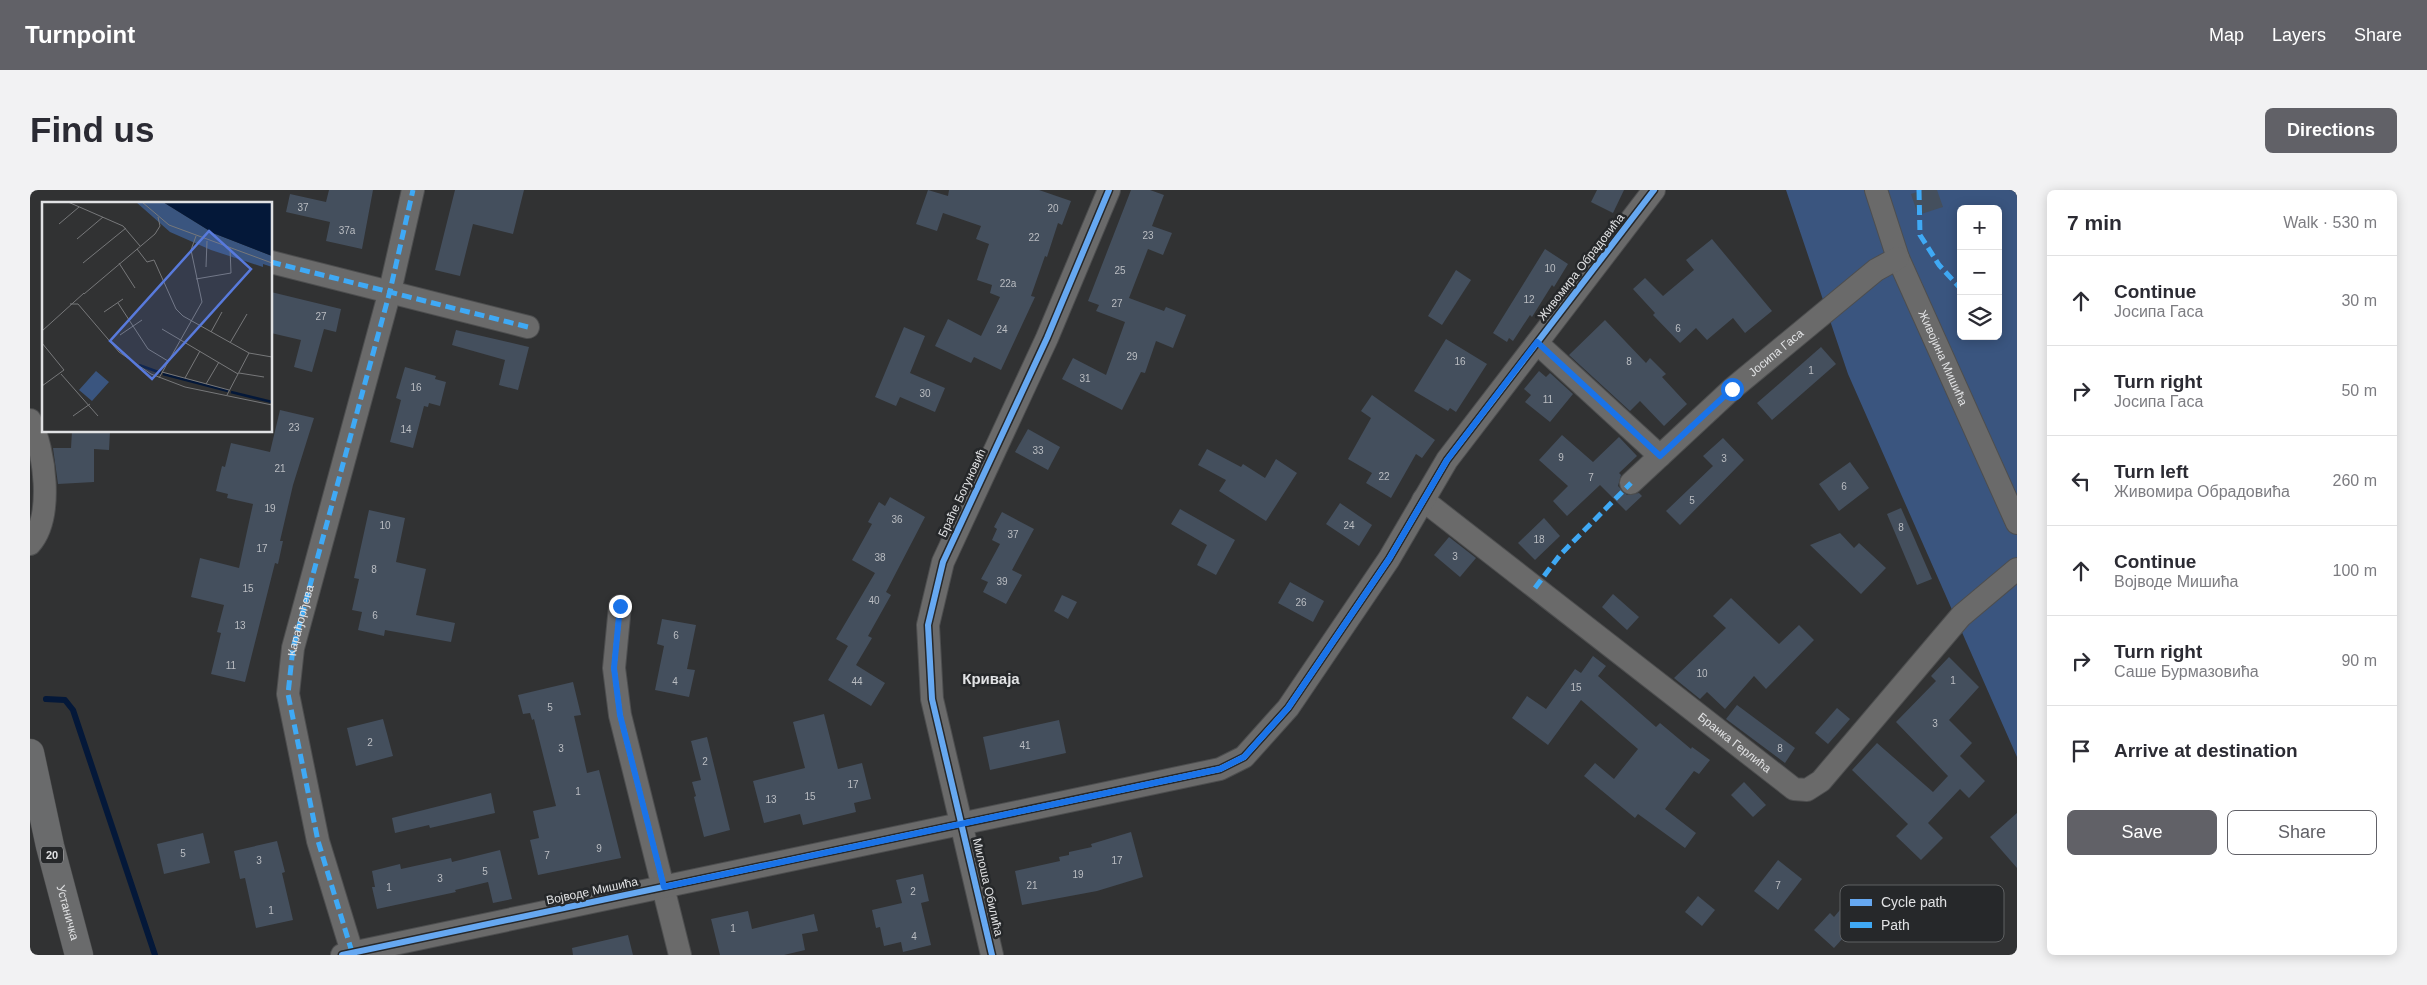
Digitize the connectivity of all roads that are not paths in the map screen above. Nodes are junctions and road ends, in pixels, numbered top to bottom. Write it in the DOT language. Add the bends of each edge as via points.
graph roads {
  1 [pos="413,190"];
  2 [pos="1109,190"];
  3 [pos="1654,190"];
  4 [pos="1876,190"];
  5 [pos="1898,258"];
  6 [pos="272,262"];
  7 [pos="390,291"];
  8 [pos="528,327"];
  9 [pos="1537,342"];
  10 [pos="30,420"];
  11 [pos="1660,456"];
  12 [pos="1631,483"];
  13 [pos="1423,500"];
  14 [pos="2017,523"];
  15 [pos="30,544"];
  16 [pos="2017,568"];
  17 [pos="620,606"];
  18 [pos="30,753"];
  19 [pos="963,824"];
  20 [pos="664,887"];
  21 [pos="347,954"];
  22 [pos="79,955"];
  23 [pos="680,955"];
  24 [pos="992,955"];
  1 -- 7 [label="street, Карађорђева"];
  2 -- 19 [label="street, Браће Богуновић" via="1047,338 942,562 928,625 932,699"];
  3 -- 9 [label="street, Живомира Обрадовића"];
  4 -- 5 [label="street, Живојина Мишића"];
  5 -- 11 [label="street, Јосипа Гаса" via="1876,270 1732,389"];
  5 -- 14 [label="street, Живојина Мишића"];
  6 -- 7 [label="street"];
  7 -- 8 [label="street"];
  7 -- 21 [label="street, Карађорђева" via="293,648 288,694 318,841"];
  9 -- 11 [label="street"];
  9 -- 13 [label="street, Живомира Обрадовића" via="1447,460"];
  10 -- 15 [label="street" via="41,448 44,505 35,538"];
  11 -- 12 [label="street, Јосипа Гаса"];
  13 -- 16 [label="street, Бранка Герлића" via="1794,789 1807,790 1821,781 1961,616"];
  13 -- 19 [label="street, Живомира Обрадовића" via="1389,559 1288,708 1244,757 1220,769"];
  17 -- 20 [label="street" via="614,668 620,715"];
  18 -- 22 [label="main road, Устаничка / 20"];
  19 -- 20 [label="street, Војводе Мишића"];
  19 -- 24 [label="street, Милоша Обилића"];
  20 -- 21 [label="street, Војводе Мишића"];
  20 -- 23 [label="street"];
}
